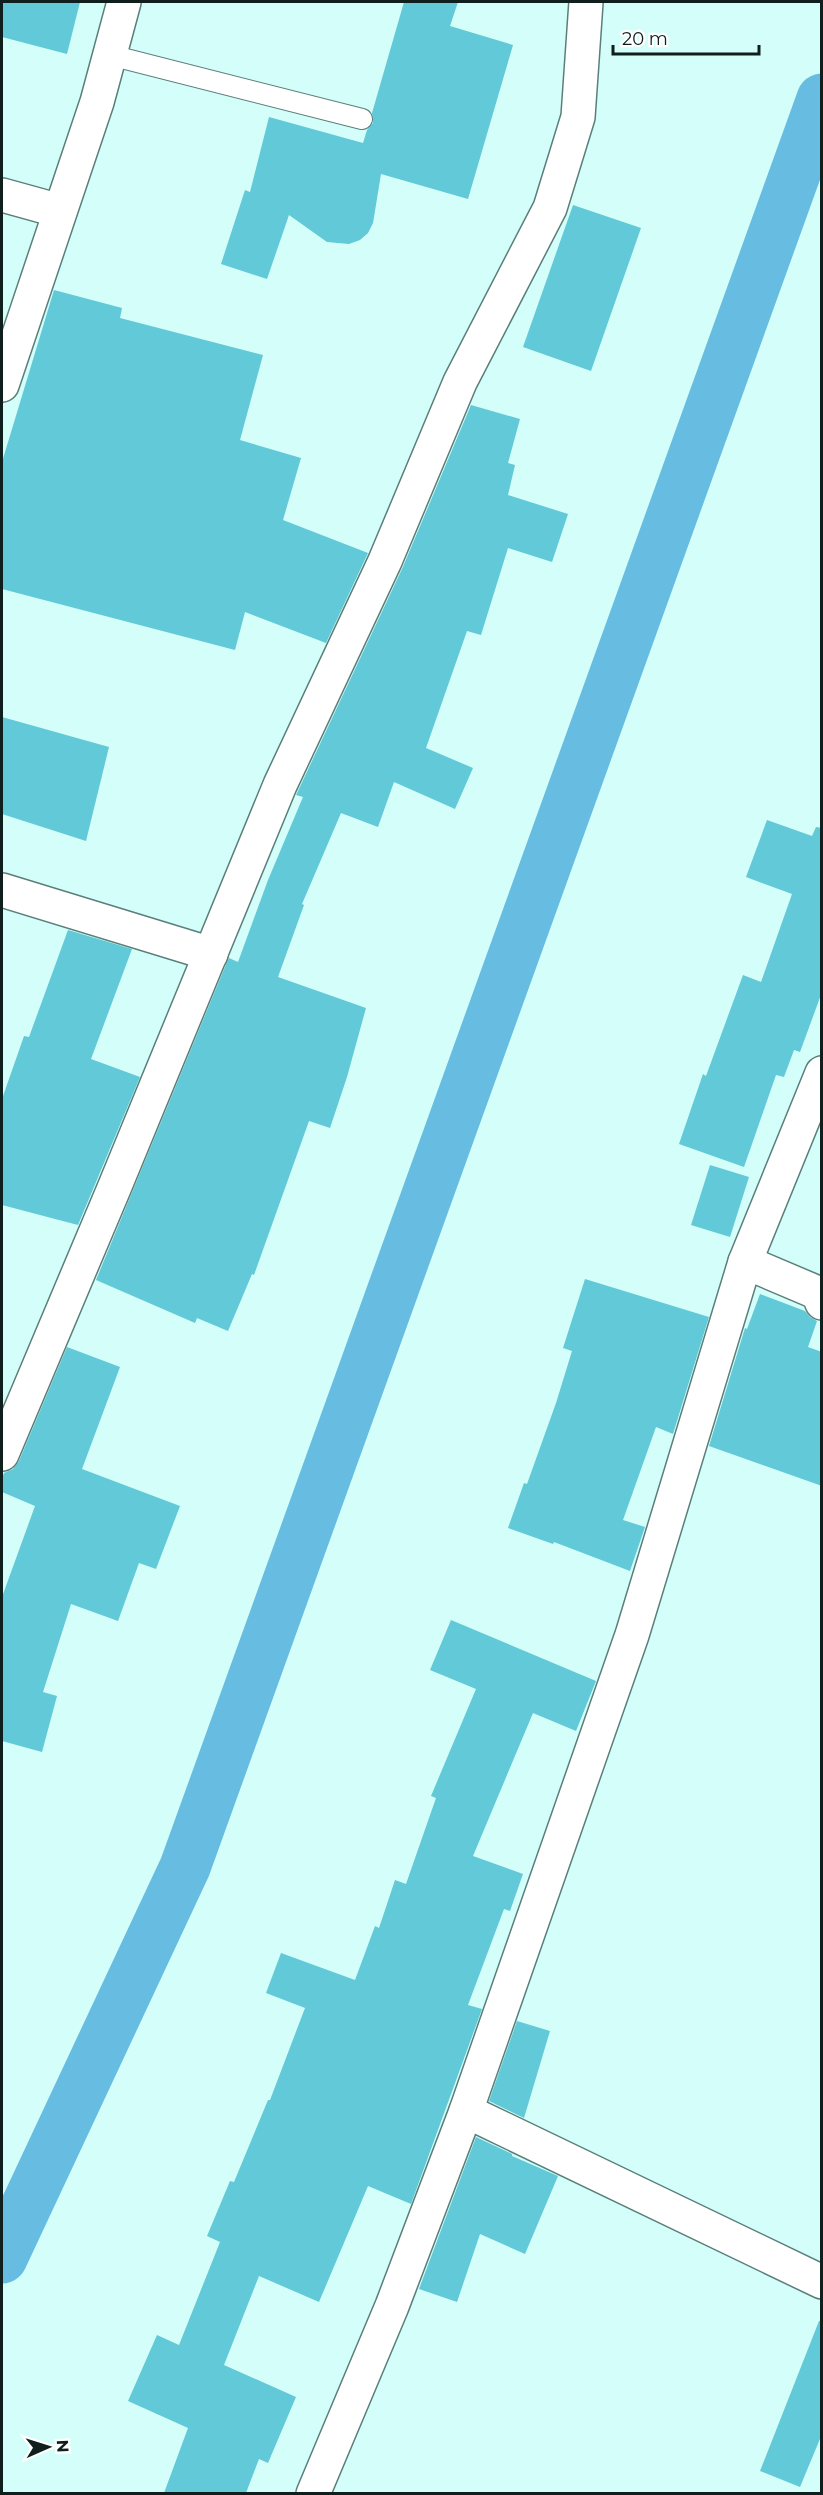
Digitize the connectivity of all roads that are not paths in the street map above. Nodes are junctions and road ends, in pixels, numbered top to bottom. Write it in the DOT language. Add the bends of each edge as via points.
graph roads {
  1 [pos="124,2"];
  2 [pos="586,2"];
  3 [pos="110,55"];
  4 [pos="362,120"];
  5 [pos="2,195"];
  6 [pos="60,211"];
  7 [pos="4,370"];
  8 [pos="2,890"];
  9 [pos="211,954"];
  10 [pos="822,1074"];
  11 [pos="745,1262"];
  12 [pos="822,1303"];
  13 [pos="2,1454"];
  14 [pos="466,2111"];
  15 [pos="822,2282"];
  16 [pos="313,2493"];
  1 -- 3 [label="street"];
  2 -- 9 [label="street" via="578,117 550,208 460,382 385,561 280,784"];
  3 -- 4 [label="lane"];
  3 -- 6 [label="street"];
  5 -- 6 [label="street"];
  6 -- 7 [label="street"];
  8 -- 9 [label="street"];
  9 -- 13 [label="street"];
  10 -- 11 [label="street"];
  11 -- 12 [label="street" via="818,1293"];
  11 -- 14 [label="street" via="632,1635"];
  14 -- 15 [label="street"];
  14 -- 16 [label="street" via="392,2306"];
}
